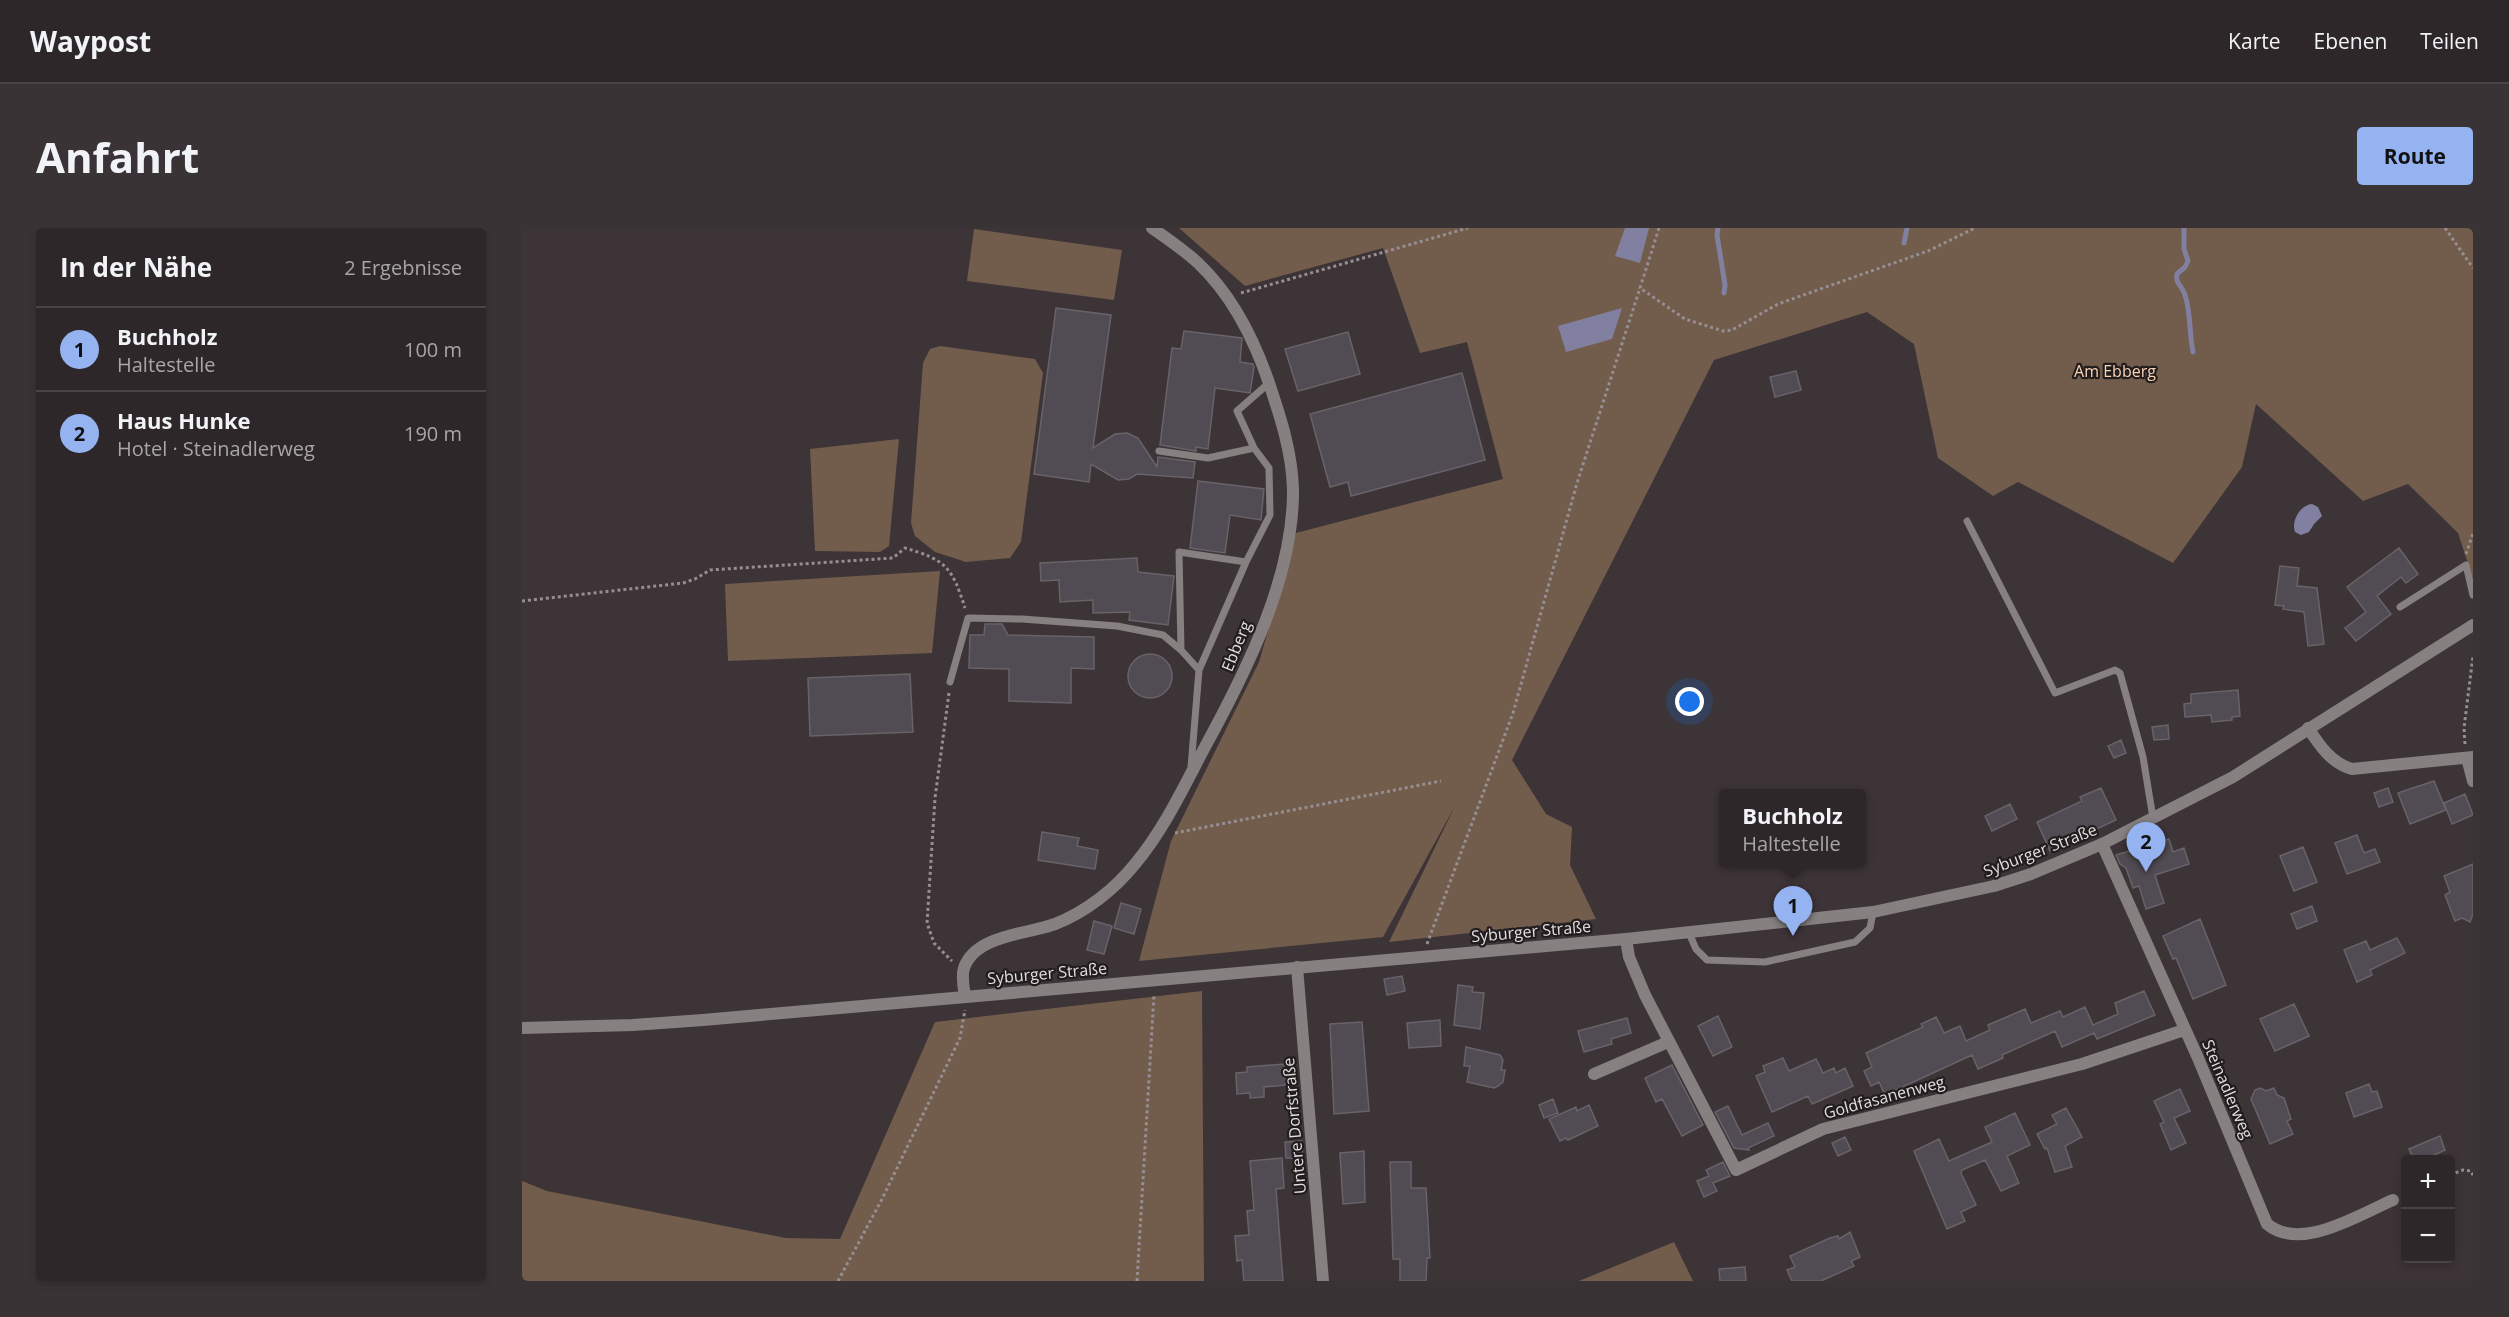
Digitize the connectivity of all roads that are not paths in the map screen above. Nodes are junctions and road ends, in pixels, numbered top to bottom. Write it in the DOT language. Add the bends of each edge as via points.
graph roads {
  1 [pos="1152,228"];
  2 [pos="1269,383"];
  3 [pos="1254,448"];
  4 [pos="1159,450"];
  5 [pos="1967,521"];
  6 [pos="1246,562"];
  7 [pos="2473,596"];
  8 [pos="2400,607"];
  9 [pos="2473,625"];
  10 [pos="1182,650"];
  11 [pos="1199,670"];
  12 [pos="950,682"];
  13 [pos="2308,728"];
  14 [pos="2470,757"];
  15 [pos="1190,775"];
  16 [pos="2473,781"];
  17 [pos="2153,818"];
  18 [pos="2102,844"];
  19 [pos="1873,912"];
  20 [pos="1689,933"];
  21 [pos="1626,939"];
  22 [pos="1297,967"];
  23 [pos="965,997"];
  24 [pos="522,1028"];
  25 [pos="2184,1030"];
  26 [pos="1668,1042"];
  27 [pos="1594,1074"];
  28 [pos="2393,1200"];
  29 [pos="1323,1281"];
  1 -- 2 [label="street, Ebberg" via="1200,265 1226,297 1252,337"];
  2 -- 3 [label="lane" via="1237,411"];
  2 -- 15 [label="street, Ebberg" via="1287,446 1293,489 1282,564 1254,650"];
  3 -- 4 [label="lane" via="1208,458"];
  3 -- 6 [label="lane" via="1269,468 1270,515"];
  5 -- 17 [label="lane" via="2055,693 2115,670 2120,673 2144,757"];
  6 -- 10 [label="lane" via="1179,552"];
  6 -- 11 [label="lane"];
  7 -- 8 [label="lane" via="2466,565"];
  9 -- 13 [label="street, Syburger Straße"];
  10 -- 11 [label="lane"];
  10 -- 12 [label="lane" via="1163,635 1117,626 968,618"];
  11 -- 15 [label="lane"];
  13 -- 14 [label="street" via="2340,765 2352,769"];
  13 -- 17 [label="street, Syburger Straße" via="2233,777"];
  14 -- 16 [label="street"];
  15 -- 23 [label="street, Ebberg" via="1161,831 1134,866 1100,898 1077,913 1055,924 991,941 968,959 963,969"];
  17 -- 18 [label="street, Syburger Straße"];
  18 -- 19 [label="street, Syburger Straße" via="1994,886"];
  18 -- 25 [label="street, Steinadlerweg"];
  19 -- 20 [label="street, Syburger Straße"];
  19 -- 20 [label="lane" via="1869,928 1855,942 1765,962 1707,960 1696,949"];
  20 -- 21 [label="street, Syburger Straße"];
  21 -- 22 [label="street, Syburger Straße"];
  21 -- 26 [label="street, Goldfasanenweg" via="1629,957"];
  22 -- 23 [label="street, Syburger Straße"];
  22 -- 29 [label="street, Untere Dorfstraße"];
  23 -- 24 [label="street, Syburger Straße" via="668,1023"];
  25 -- 26 [label="street, Goldfasanenweg" via="2082,1064 1823,1129 1736,1170"];
  25 -- 28 [label="street, Steinadlerweg" via="2267,1224 2277,1232 2299,1236 2329,1228"];
  26 -- 27 [label="street"];
}
